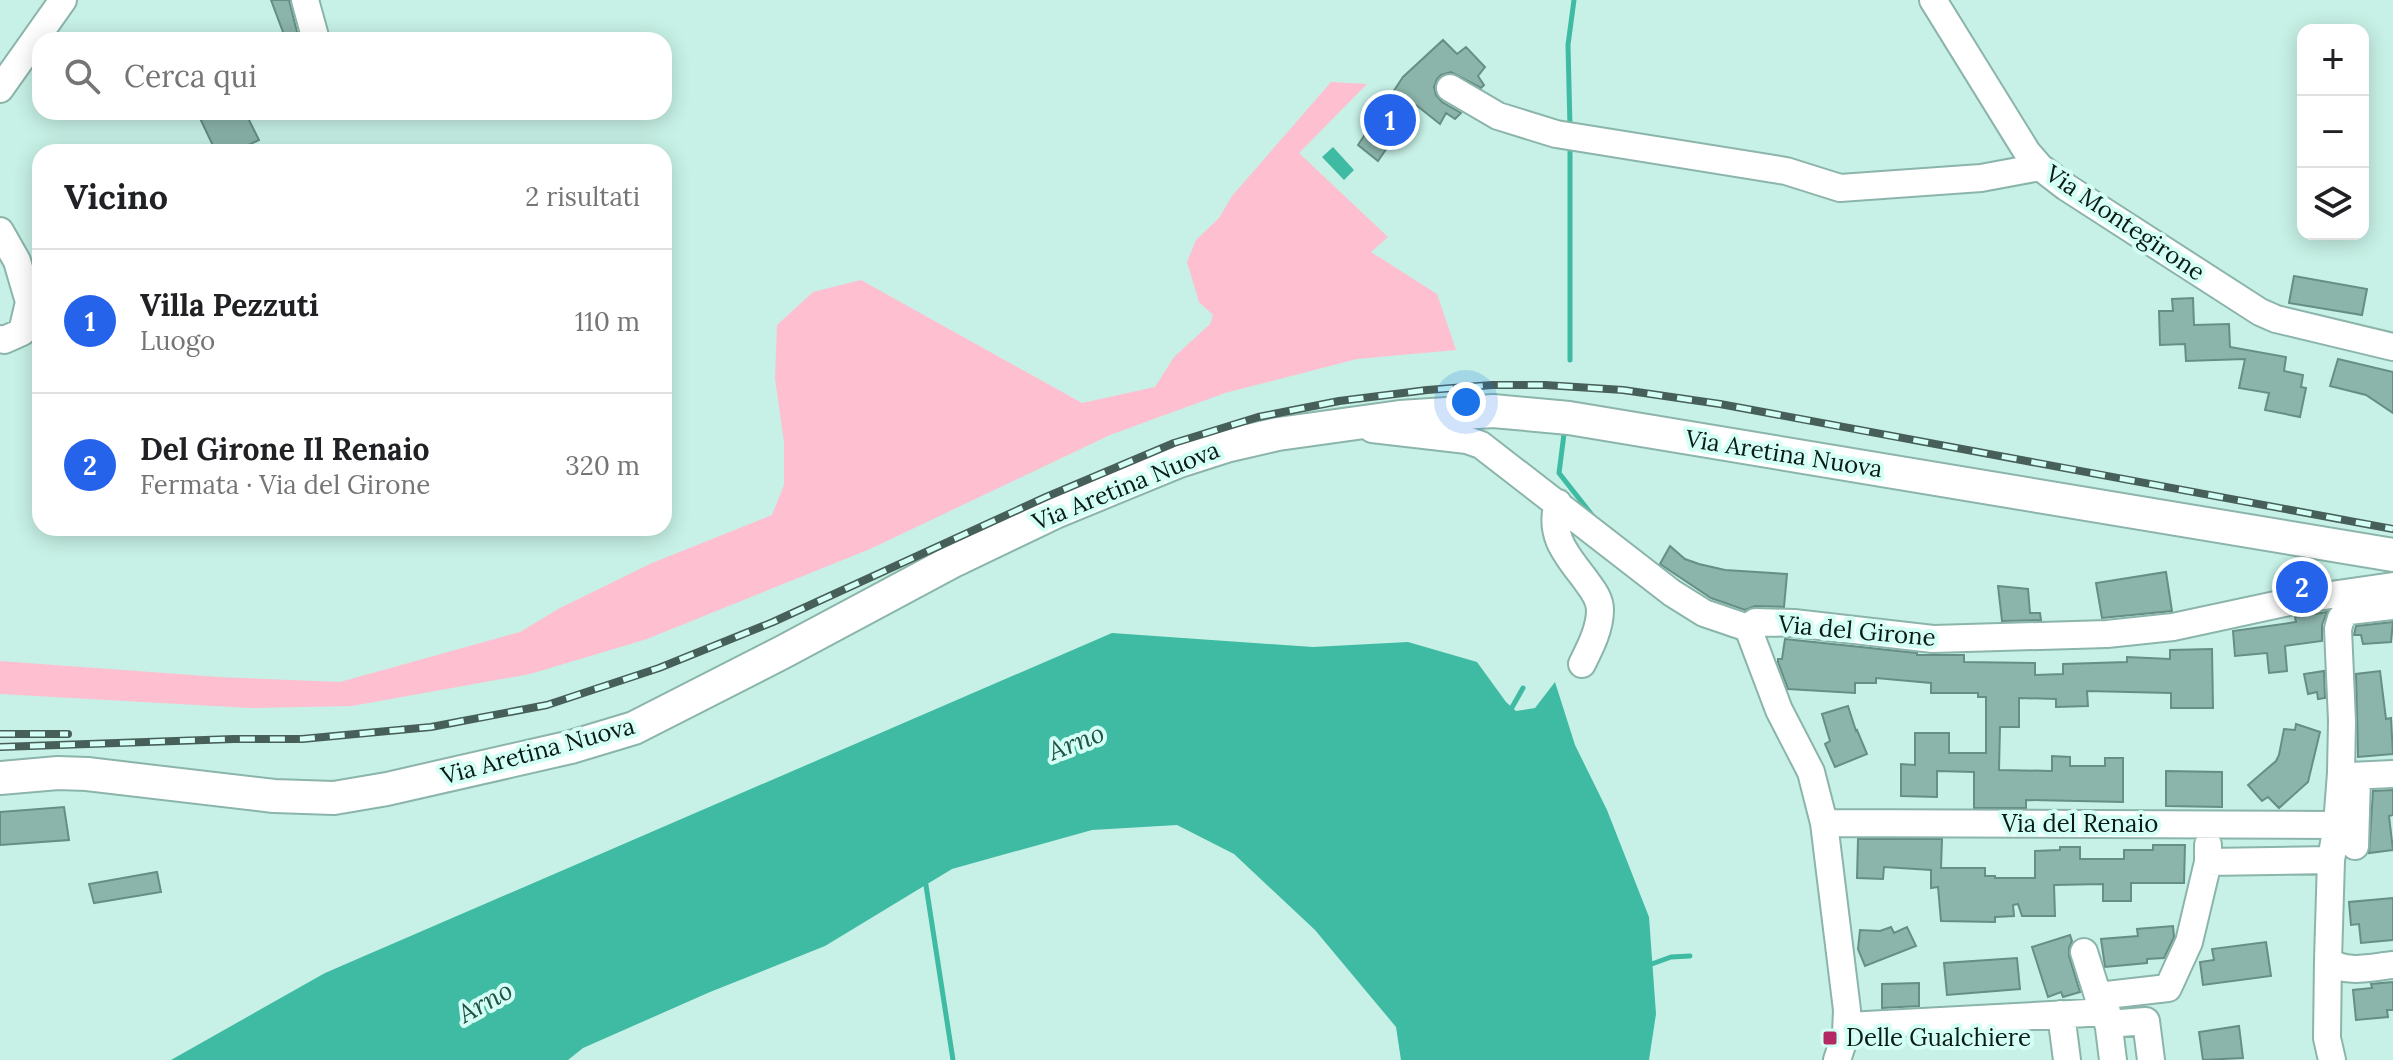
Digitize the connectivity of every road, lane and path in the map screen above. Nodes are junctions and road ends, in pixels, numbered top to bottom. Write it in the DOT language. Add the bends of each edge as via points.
graph roads {
  1 [pos="63,0"];
  2 [pos="305,0"];
  3 [pos="1933,0"];
  4 [pos="40,32"];
  5 [pos="314,32"];
  6 [pos="32,44"];
  7 [pos="1450,88"];
  8 [pos="0,89"];
  9 [pos="2040,167"];
  10 [pos="0,231"];
  11 [pos="0,339"];
  12 [pos="2393,347"];
  13 [pos="1337,426"];
  14 [pos="1558,503"];
  15 [pos="2392,581"];
  16 [pos="1748,628"];
  17 [pos="1582,664"];
  18 [pos="2349,774"];
  19 [pos="2393,774"];
  20 [pos="0,778"];
  21 [pos="1824,823"];
  22 [pos="2208,825"];
  23 [pos="2337,825"];
  24 [pos="2355,846"];
  25 [pos="2331,860"];
  26 [pos="2208,862"];
  27 [pos="2084,952"];
  28 [pos="2328,960"];
  29 [pos="2393,965"];
  30 [pos="2061,1014"];
  31 [pos="2108,1024"];
  32 [pos="1847,1026"];
  33 [pos="1837,1060"];
  34 [pos="2067,1060"];
  35 [pos="2113,1060"];
  36 [pos="2151,1060"];
  37 [pos="2332,1060"];
  1 -- 4 [label="street"];
  2 -- 5 [label="street"];
  3 -- 9 [label="street, Via Montegirone"];
  6 -- 8 [label="street"];
  7 -- 9 [label="street" via="1498,116 1556,134 1786,171 1840,188 1981,178"];
  9 -- 12 [label="street, Via Montegirone" via="2260,312"];
  10 -- 11 [label="street" via="17,261 29,302 22,332"];
  13 -- 14 [label="street, Via del Girone" via="1467,440"];
  13 -- 15 [label="main road, Via Aretina Nuova" via="1493,411 1569,418"];
  13 -- 20 [label="main road, Via Aretina Nuova" via="1226,446 1055,512 610,737 334,798 274,796 98,774"];
  14 -- 16 [label="street, Via del Girone" via="1681,599"];
  14 -- 17 [label="street" via="1555,532 1600,607"];
  15 -- 16 [label="street, Via del Girone" via="2173,627 2107,634 1951,639 1794,623 1755,622"];
  15 -- 18 [label="street" via="2339,622"];
  16 -- 21 [label="street" via="1779,710 1811,772"];
  18 -- 19 [label="street"];
  18 -- 23 [label="street"];
  18 -- 24 [label="street"];
  21 -- 22 [label="street, Via del Renaio"];
  21 -- 32 [label="street"];
  22 -- 23 [label="street, Via del Renaio"];
  22 -- 26 [label="street"];
  23 -- 25 [label="street"];
  25 -- 26 [label="street"];
  25 -- 28 [label="street"];
  26 -- 27 [label="street" via="2189,942 2168,988 2098,996"];
  28 -- 29 [label="street" via="2344,969"];
  28 -- 37 [label="street" via="2327,1038"];
  30 -- 31 [label="street" via="2107,1012"];
  30 -- 32 [label="street"];
  30 -- 34 [label="street"];
  31 -- 35 [label="street"];
  31 -- 36 [label="street" via="2146,1021"];
  32 -- 33 [label="street"];
}
